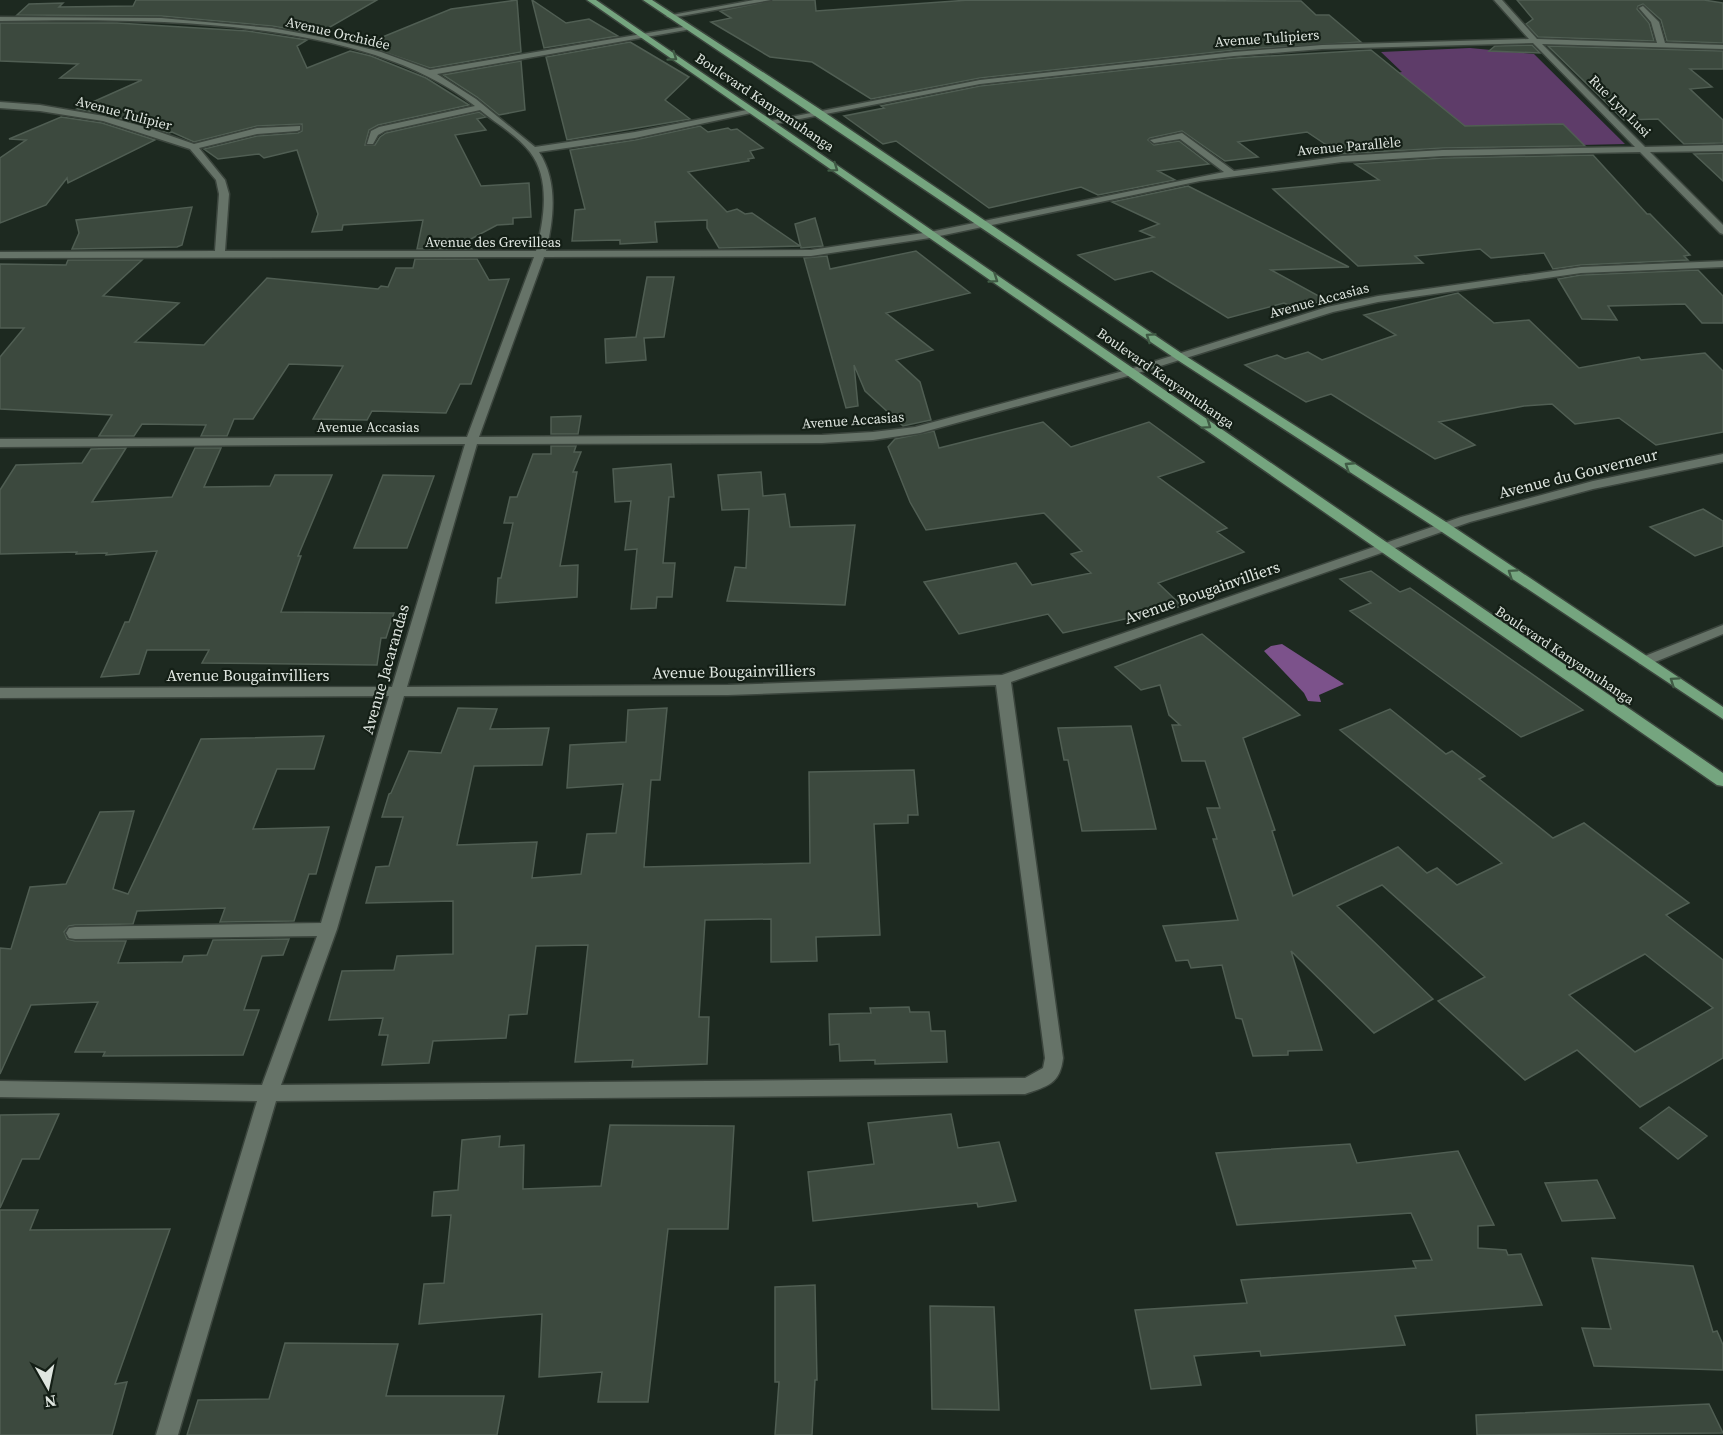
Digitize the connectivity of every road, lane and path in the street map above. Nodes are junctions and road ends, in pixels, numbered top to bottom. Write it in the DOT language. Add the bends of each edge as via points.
graph roads {
  1 [pos="591,0"];
  2 [pos="647,0"];
  3 [pos="767,0"];
  4 [pos="1498,0"];
  5 [pos="1643,8"];
  6 [pos="670,16"];
  7 [pos="0,19"];
  8 [pos="686,28"];
  9 [pos="642,35"];
  10 [pos="1535,41"];
  11 [pos="1661,44"];
  12 [pos="1723,47"];
  13 [pos="429,73"];
  14 [pos="0,105"];
  15 [pos="482,107"];
  16 [pos="752,112"];
  17 [pos="818,112"];
  18 [pos="769,122"];
  19 [pos="297,128"];
  20 [pos="1154,140"];
  21 [pos="370,142"];
  22 [pos="193,147"];
  23 [pos="1642,148"];
  24 [pos="1723,148"];
  25 [pos="534,150"];
  26 [pos="1231,173"];
  27 [pos="983,223"];
  28 [pos="1723,231"];
  29 [pos="930,235"];
  30 [pos="0,255"];
  31 [pos="540,255"];
  32 [pos="220,256"];
  33 [pos="1723,264"];
  34 [pos="1180,357"];
  35 [pos="1131,372"];
  36 [pos="472,441"];
  37 [pos="0,443"];
  38 [pos="1723,458"];
  39 [pos="1441,525"];
  40 [pos="1382,548"];
  41 [pos="1723,629"];
  42 [pos="1645,661"];
  43 [pos="1003,680"];
  44 [pos="0,693"];
  45 [pos="397,693"];
  46 [pos="1723,714"];
  47 [pos="1723,781"];
  48 [pos="328,929"];
  49 [pos="75,933"];
  50 [pos="0,1089"];
  51 [pos="269,1093"];
  52 [pos="167,1435"];
  1 -- 9 [label="main road, Boulevard Kanyamuhanga"];
  2 -- 6 [label="main road"];
  3 -- 6 [label="street"];
  4 -- 10 [label="street, Rue Lyn Lusi"];
  5 -- 11 [label="street" via="1655,22"];
  6 -- 8 [label="main road"];
  7 -- 13 [label="street, Avenue Orchidée" via="133,20 243,27 336,43"];
  8 -- 9 [label="street"];
  8 -- 17 [label="main road"];
  9 -- 13 [label="street"];
  9 -- 16 [label="main road, Boulevard Kanyamuhanga, one-way"];
  10 -- 11 [label="street, Avenue Tulipiers"];
  10 -- 17 [label="street, Avenue Tulipiers" via="1322,47 1234,54 1012,77"];
  10 -- 23 [label="street, Rue Lyn Lusi"];
  11 -- 12 [label="street, Avenue Tulipiers"];
  13 -- 15 [label="street, Avenue Orchidée"];
  14 -- 22 [label="street, Avenue Tulipier" via="104,119"];
  15 -- 21 [label="street" via="382,129 374,133"];
  15 -- 25 [label="street, Avenue Orchidée"];
  16 -- 18 [label="main road, Boulevard Kanyamuhanga"];
  16 -- 25 [label="street"];
  17 -- 18 [label="street, Avenue Tulipiers"];
  17 -- 27 [label="main road"];
  18 -- 29 [label="main road, Boulevard Kanyamuhanga, one-way"];
  19 -- 22 [label="street" via="257,131"];
  20 -- 26 [label="street" via="1182,136"];
  22 -- 32 [label="street" via="220,180 224,194"];
  23 -- 24 [label="street, Avenue Parallèle"];
  23 -- 26 [label="street, Avenue Parallèle" via="1381,155"];
  23 -- 28 [label="street, Rue Lyn Lusi"];
  25 -- 31 [label="street" via="548,194 548,225"];
  26 -- 27 [label="street, Avenue Parallèle"];
  27 -- 29 [label="street, Avenue des Grevilleas"];
  34 -- 27 [label="main road, one-way"];
  29 -- 31 [label="street, Avenue des Grevilleas" via="811,253"];
  29 -- 35 [label="main road, Boulevard Kanyamuhanga, one-way"];
  30 -- 32 [label="street, Avenue des Grevilleas"];
  31 -- 32 [label="street, Avenue des Grevilleas"];
  31 -- 36 [label="street, Avenue Jacarandas"];
  33 -- 34 [label="street, Avenue Accasias" via="1581,270 1378,299 1331,309"];
  34 -- 35 [label="street, Avenue Accasias"];
  39 -- 34 [label="main road, one-way"];
  35 -- 36 [label="street, Avenue Accasias" via="916,430 873,436"];
  35 -- 40 [label="main road, Boulevard Kanyamuhanga, one-way"];
  36 -- 37 [label="street, Avenue Accasias"];
  36 -- 45 [label="street, Avenue Jacarandas"];
  38 -- 39 [label="street, Avenue du Gouverneur" via="1572,489"];
  39 -- 40 [label="street, Avenue Bougainvilliers"];
  42 -- 39 [label="main road, one-way"];
  40 -- 43 [label="street, Avenue Bougainvilliers"];
  40 -- 47 [label="main road, Boulevard Kanyamuhanga"];
  41 -- 42 [label="street"];
  46 -- 42 [label="main road, one-way"];
  43 -- 45 [label="street, Avenue Bougainvilliers" via="728,690"];
  43 -- 51 [label="street" via="1054,1058 1052,1072 1040,1081 1025,1086"];
  44 -- 45 [label="street, Avenue Bougainvilliers"];
  45 -- 48 [label="street, Avenue Jacarandas"];
  48 -- 49 [label="street"];
  48 -- 51 [label="street, Avenue Jacarandas"];
  50 -- 51 [label="street"];
  51 -- 52 [label="street, Avenue Jacarandas"];
}
